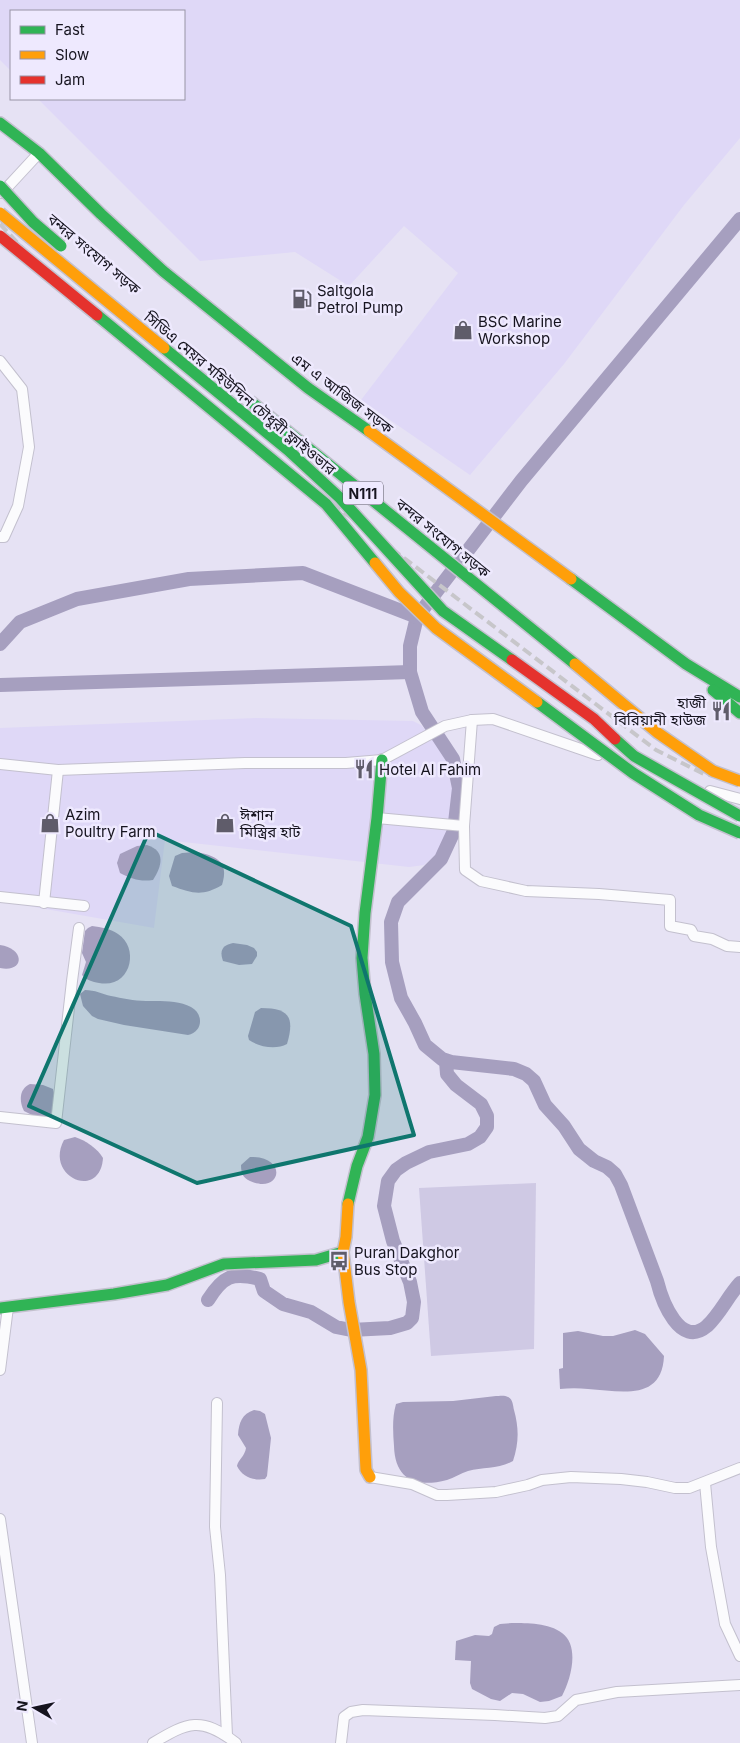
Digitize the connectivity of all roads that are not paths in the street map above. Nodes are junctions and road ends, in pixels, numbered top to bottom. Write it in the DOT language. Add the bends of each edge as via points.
graph roads {
  1 [pos="0,123"];
  2 [pos="39,152"];
  3 [pos="0,186"];
  4 [pos="0,195"];
  5 [pos="0,213"];
  6 [pos="0,236"];
  7 [pos="70,253"];
  8 [pos="0,361"];
  9 [pos="243,396"];
  10 [pos="0,538"];
  11 [pos="686,664"];
  12 [pos="740,697"];
  13 [pos="740,713"];
  14 [pos="472,720"];
  15 [pos="382,760"];
  16 [pos="0,764"];
  17 [pos="58,770"];
  18 [pos="740,782"];
  19 [pos="740,799"];
  20 [pos="740,816"];
  21 [pos="377,818"];
  22 [pos="464,826"];
  23 [pos="740,833"];
  24 [pos="0,897"];
  25 [pos="44,903"];
  26 [pos="84,906"];
  27 [pos="80,928"];
  28 [pos="740,947"];
  29 [pos="0,1117"];
  30 [pos="343,1252"];
  31 [pos="4,1307"];
  32 [pos="0,1370"];
  33 [pos="217,1403"];
  34 [pos="740,1468"];
  35 [pos="370,1477"];
  36 [pos="705,1483"];
  37 [pos="0,1520"];
  38 [pos="740,1656"];
  39 [pos="740,1686"];
  40 [pos="227,1736"];
  41 [pos="32,1743"];
  42 [pos="153,1743"];
  43 [pos="236,1743"];
  44 [pos="341,1743"];
  1 -- 2 [label="main road, এম এ আজিজ সড়ক"];
  2 -- 4 [label="street"];
  2 -- 11 [label="main road, এম এ আজিজ সড়ক" via="163,271 308,388"];
  3 -- 7 [label="main road, বন্দর সংযোগ সড়ক, bridge" via="33,222"];
  5 -- 20 [label="main road, সিডিএ মেয়র মহিউদ্দিন চৌধুরী ফ্লাইওভার, bridge" via="288,450 340,498 443,611 594,720 634,756"];
  6 -- 23 [label="main road, bridge" via="326,504 399,592 436,628 634,773 699,815"];
  8 -- 10 [label="street" via="22,389 30,447 18,506 4,537"];
  9 -- 18 [label="main road, বন্দর সংযোগ সড়ক / N111, bridge" via="658,733 714,771"];
  11 -- 12 [label="main road, এম এ আজিজ সড়ক"];
  11 -- 13 [label="main road, এম এ আজিজ সড়ক"];
  14 -- 15 [label="street" via="445,726"];
  14 -- 19 [label="street" via="493,719 642,772"];
  14 -- 22 [label="street"];
  15 -- 17 [label="street"];
  15 -- 21 [label="main road"];
  16 -- 17 [label="street"];
  17 -- 25 [label="street"];
  21 -- 22 [label="street"];
  21 -- 30 [label="main road" via="362,958 374,1054 375,1095 368,1137 351,1188"];
  22 -- 28 [label="street" via="465,870 481,881 526,891 670,900 670,926 691,930 694,936 727,946"];
  24 -- 25 [label="street"];
  25 -- 26 [label="street"];
  27 -- 29 [label="street" via="56,1123"];
  30 -- 31 [label="main road" via="316,1260 224,1264 167,1285"];
  30 -- 35 [label="main road" via="361,1370 366,1470"];
  31 -- 32 [label="street"];
  33 -- 40 [label="street" via="215,1527"];
  34 -- 36 [label="street"];
  35 -- 36 [label="street" via="412,1484 437,1495 496,1492 542,1480 571,1477 621,1479 675,1488"];
  36 -- 38 [label="street" via="712,1554 724,1624"];
  37 -- 41 [label="street"];
  39 -- 44 [label="street" via="616,1692 576,1700 558,1716 545,1718 357,1711 344,1717"];
  40 -- 42 [label="street" via="213,1728 195,1724 177,1729"];
  40 -- 43 [label="street"];
}
